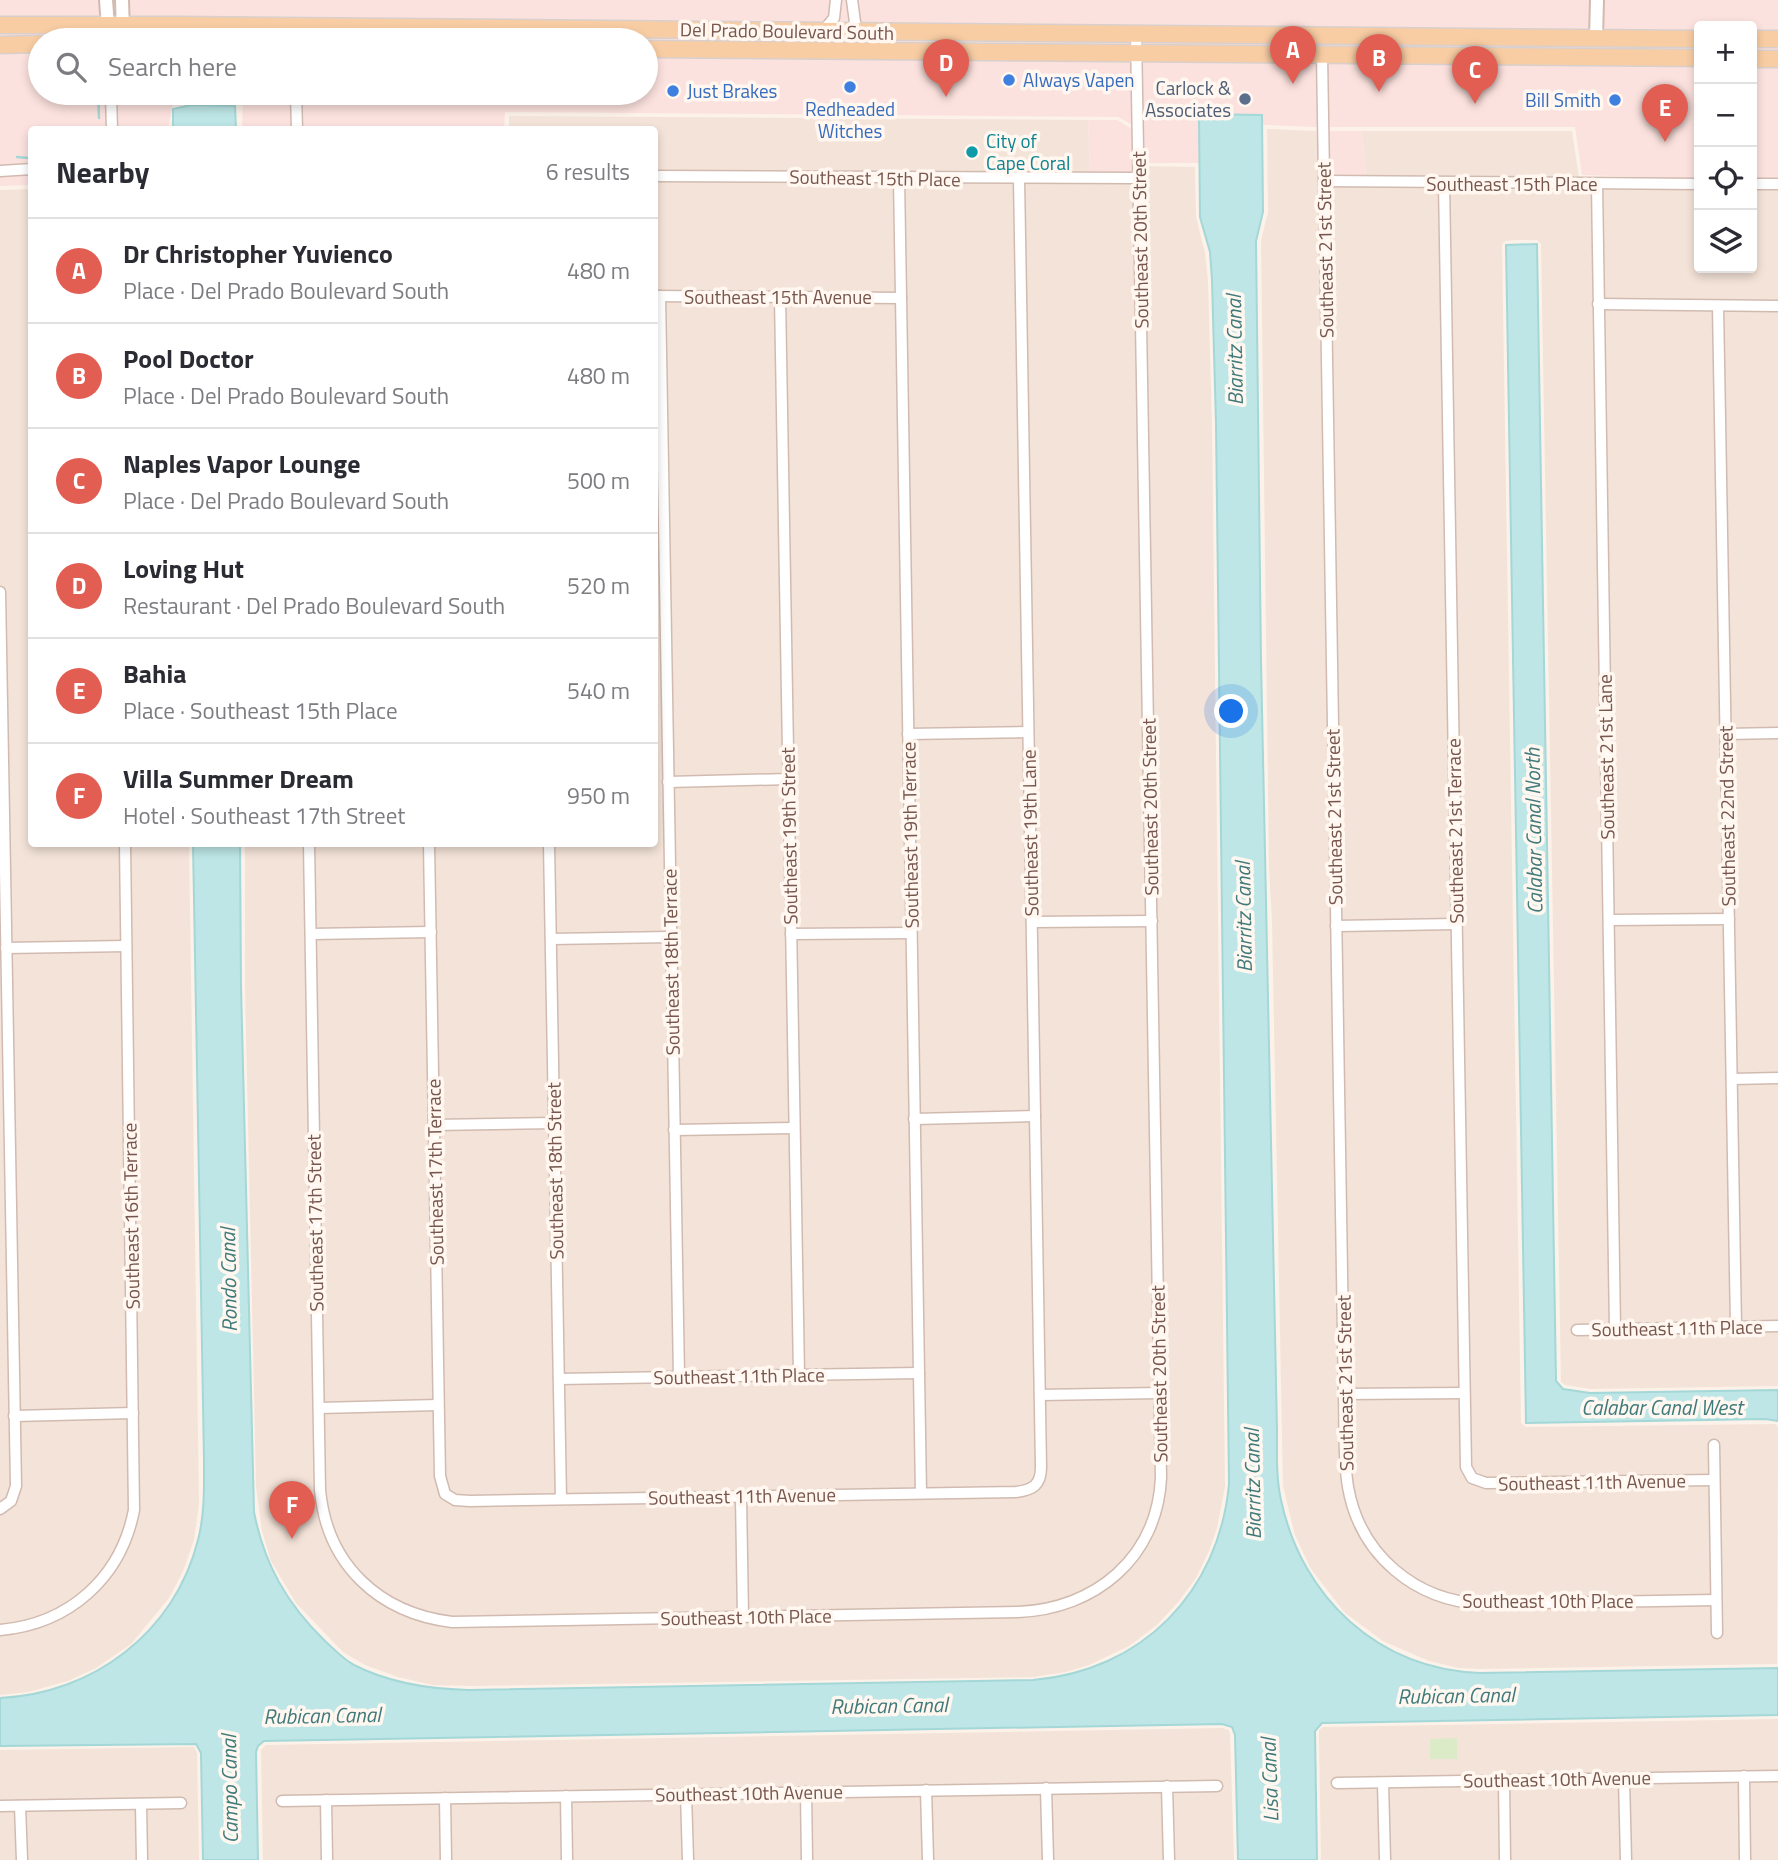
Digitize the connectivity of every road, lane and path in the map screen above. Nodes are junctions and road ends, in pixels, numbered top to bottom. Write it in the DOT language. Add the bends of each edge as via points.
graph roads {
  1 [pos="106,0"];
  2 [pos="122,0"];
  3 [pos="836,0"];
  4 [pos="852,0"];
  5 [pos="1597,0"];
  6 [pos="0,25"];
  7 [pos="49,28"];
  8 [pos="113,28"];
  9 [pos="115,28"];
  10 [pos="403,28"];
  11 [pos="511,28"];
  12 [pos="658,29"];
  13 [pos="820,31"];
  14 [pos="852,32"];
  15 [pos="1136,34"];
  16 [pos="1418,36"];
  17 [pos="1596,38"];
  18 [pos="1694,39"];
  19 [pos="1757,39"];
  20 [pos="1778,39"];
  21 [pos="28,44"];
  22 [pos="0,45"];
  23 [pos="658,49"];
  24 [pos="722,50"];
  25 [pos="1137,53"];
  26 [pos="1322,55"];
  27 [pos="1503,56"];
  28 [pos="1694,58"];
  29 [pos="1757,59"];
  30 [pos="1778,59"];
  31 [pos="111,105"];
  32 [pos="296,105"];
  33 [pos="112,126"];
  34 [pos="297,126"];
  35 [pos="28,169"];
  36 [pos="0,171"];
  37 [pos="658,176"];
  38 [pos="899,178"];
  39 [pos="1138,178"];
  40 [pos="1019,179"];
  41 [pos="1325,181"];
  42 [pos="1444,183"];
  43 [pos="1597,184"];
  44 [pos="1694,184"];
  45 [pos="1757,184"];
  46 [pos="1778,184"];
  47 [pos="658,296"];
  48 [pos="780,297"];
  49 [pos="901,298"];
  50 [pos="1598,304"];
  51 [pos="1718,306"];
  52 [pos="1778,306"];
  53 [pos="658,340"];
  54 [pos="0,592"];
  55 [pos="1028,732"];
  56 [pos="1778,733"];
  57 [pos="908,734"];
  58 [pos="1726,734"];
  59 [pos="789,779"];
  60 [pos="668,782"];
  61 [pos="124,847"];
  62 [pos="309,847"];
  63 [pos="429,847"];
  64 [pos="549,847"];
  65 [pos="1729,919"];
  66 [pos="1609,920"];
  67 [pos="1152,921"];
  68 [pos="1032,922"];
  69 [pos="1456,924"];
  70 [pos="1336,926"];
  71 [pos="431,933"];
  72 [pos="911,933"];
  73 [pos="310,934"];
  74 [pos="791,934"];
  75 [pos="671,937"];
  76 [pos="551,939"];
  77 [pos="126,946"];
  78 [pos="6,948"];
  79 [pos="1778,1078"];
  80 [pos="1732,1079"];
  81 [pos="1035,1116"];
  82 [pos="914,1119"];
  83 [pos="554,1123"];
  84 [pos="435,1125"];
  85 [pos="794,1128"];
  86 [pos="674,1130"];
  87 [pos="1778,1326"];
  88 [pos="1736,1327"];
  89 [pos="1615,1329"];
  90 [pos="1577,1330"];
  91 [pos="919,1373"];
  92 [pos="799,1375"];
  93 [pos="679,1377"];
  94 [pos="559,1379"];
  95 [pos="1160,1393"];
  96 [pos="1464,1393"];
  97 [pos="1344,1394"];
  98 [pos="1040,1395"];
  99 [pos="438,1405"];
  100 [pos="319,1408"];
  101 [pos="133,1413"];
  102 [pos="14,1416"];
  103 [pos="1714,1445"];
  104 [pos="1472,1478"];
  105 [pos="1714,1480"];
  106 [pos="1035,1486"];
  107 [pos="921,1493"];
  108 [pos="448,1497"];
  109 [pos="741,1497"];
  110 [pos="561,1499"];
  111 [pos="0,1509"];
  112 [pos="1390,1566"];
  113 [pos="1121,1570"];
  114 [pos="368,1587"];
  115 [pos="1716,1600"];
  116 [pos="743,1617"];
  117 [pos="0,1630"];
  118 [pos="1717,1633"];
  119 [pos="1744,1776"];
  120 [pos="1778,1776"];
  121 [pos="1624,1778"];
  122 [pos="1504,1780"];
  123 [pos="1337,1783"];
  124 [pos="1383,1783"];
  125 [pos="1167,1786"];
  126 [pos="1217,1786"];
  127 [pos="1046,1788"];
  128 [pos="926,1790"];
  129 [pos="806,1792"];
  130 [pos="686,1794"];
  131 [pos="566,1796"];
  132 [pos="445,1798"];
  133 [pos="282,1801"];
  134 [pos="326,1801"];
  135 [pos="181,1803"];
  136 [pos="141,1804"];
  137 [pos="0,1806"];
  138 [pos="20,1806"];
  139 [pos="22,1860"];
  140 [pos="142,1860"];
  141 [pos="327,1860"];
  142 [pos="446,1860"];
  143 [pos="567,1860"];
  144 [pos="688,1860"];
  145 [pos="807,1860"];
  146 [pos="928,1860"];
  147 [pos="1048,1860"];
  148 [pos="1168,1860"];
  149 [pos="1385,1860"];
  150 [pos="1505,1860"];
  151 [pos="1626,1860"];
  152 [pos="1745,1860"];
  1 -- 8 [label="street"];
  2 -- 9 [label="street"];
  3 -- 13 [label="street" via="834,18"];
  4 -- 14 [label="street"];
  5 -- 17 [label="street"];
  6 -- 7 [label="main road"];
  10 -- 11 [label="main road, Del Prado Boulevard South"];
  12 -- 13 [label="main road, Del Prado Boulevard South"];
  13 -- 14 [label="main road, Del Prado Boulevard South"];
  14 -- 15 [label="main road, Del Prado Boulevard South"];
  14 -- 24 [label="main road" via="835,41 755,41"];
  15 -- 16 [label="main road, Del Prado Boulevard South"];
  15 -- 25 [label="street, Southeast 20th Street"];
  16 -- 17 [label="main road, Del Prado Boulevard South"];
  16 -- 26 [label="main road" via="1391,43 1338,44"];
  17 -- 18 [label="main road, Del Prado Boulevard South"];
  17 -- 27 [label="main road" via="1576,49 1533,48"];
  19 -- 20 [label="main road"];
  21 -- 22 [label="main road"];
  23 -- 24 [label="main road, Del Prado Boulevard South"];
  24 -- 25 [label="main road, Del Prado Boulevard South"];
  25 -- 26 [label="main road, Del Prado Boulevard South"];
  25 -- 39 [label="street, Southeast 20th Street"];
  26 -- 27 [label="main road, Del Prado Boulevard South"];
  26 -- 41 [label="street, Southeast 21st Street"];
  27 -- 28 [label="main road, Del Prado Boulevard South"];
  29 -- 30 [label="main road"];
  31 -- 33 [label="street"];
  32 -- 34 [label="street"];
  35 -- 36 [label="street"];
  37 -- 38 [label="street, Southeast 15th Place"];
  38 -- 40 [label="street, Southeast 15th Place"];
  38 -- 49 [label="street, Southeast 19th Terrace"];
  39 -- 40 [label="street, Southeast 15th Place"];
  39 -- 67 [label="street, Southeast 20th Street"];
  40 -- 55 [label="street, Southeast 19th Lane"];
  41 -- 42 [label="street, Southeast 15th Place"];
  41 -- 70 [label="street, Southeast 21st Street"];
  42 -- 43 [label="street, Southeast 15th Place"];
  42 -- 69 [label="street, Southeast 21st Terrace"];
  43 -- 44 [label="street, Southeast 15th Place"];
  43 -- 50 [label="street, Southeast 21st Lane"];
  45 -- 46 [label="street"];
  47 -- 48 [label="street, Southeast 15th Avenue"];
  48 -- 49 [label="street, Southeast 15th Avenue"];
  48 -- 59 [label="street, Southeast 19th Street"];
  49 -- 57 [label="street, Southeast 19th Terrace"];
  50 -- 51 [label="street"];
  50 -- 66 [label="street, Southeast 21st Lane"];
  51 -- 52 [label="street"];
  51 -- 58 [label="street, Southeast 22nd Street"];
  53 -- 60 [label="street, Southeast 18th Terrace"];
  54 -- 78 [label="street"];
  55 -- 57 [label="street"];
  55 -- 68 [label="street, Southeast 19th Lane"];
  56 -- 58 [label="street"];
  57 -- 72 [label="street, Southeast 19th Terrace"];
  58 -- 65 [label="street, Southeast 22nd Street"];
  59 -- 60 [label="street"];
  59 -- 74 [label="street, Southeast 19th Street"];
  60 -- 75 [label="street, Southeast 18th Terrace"];
  61 -- 77 [label="street, Southeast 16th Terrace"];
  62 -- 73 [label="street, Southeast 17th Street"];
  63 -- 71 [label="street, Southeast 17th Terrace"];
  64 -- 76 [label="street, Southeast 18th Street"];
  65 -- 66 [label="street"];
  65 -- 80 [label="street, Southeast 22nd Street"];
  66 -- 89 [label="street, Southeast 21st Lane"];
  67 -- 68 [label="street"];
  67 -- 95 [label="street, Southeast 20th Street"];
  68 -- 81 [label="street, Southeast 19th Lane"];
  69 -- 70 [label="street"];
  69 -- 96 [label="street, Southeast 21st Terrace"];
  70 -- 97 [label="street, Southeast 21st Street"];
  71 -- 73 [label="street"];
  71 -- 84 [label="street, Southeast 17th Terrace"];
  72 -- 74 [label="street"];
  72 -- 82 [label="street, Southeast 19th Terrace"];
  73 -- 100 [label="street, Southeast 17th Street"];
  74 -- 85 [label="street, Southeast 19th Street"];
  75 -- 76 [label="street"];
  75 -- 86 [label="street, Southeast 18th Terrace"];
  76 -- 83 [label="street, Southeast 18th Street"];
  77 -- 78 [label="street"];
  77 -- 101 [label="street, Southeast 16th Terrace"];
  78 -- 102 [label="street"];
  79 -- 80 [label="street"];
  80 -- 88 [label="street, Southeast 22nd Street"];
  81 -- 82 [label="street"];
  81 -- 98 [label="street, Southeast 19th Lane"];
  82 -- 91 [label="street, Southeast 19th Terrace"];
  83 -- 84 [label="street"];
  83 -- 94 [label="street, Southeast 18th Street"];
  84 -- 99 [label="street, Southeast 17th Terrace"];
  85 -- 86 [label="street"];
  85 -- 92 [label="street, Southeast 19th Street"];
  86 -- 93 [label="street, Southeast 18th Terrace"];
  87 -- 88 [label="street, Southeast 11th Place"];
  88 -- 89 [label="street, Southeast 11th Place"];
  89 -- 90 [label="street, Southeast 11th Place"];
  91 -- 92 [label="street, Southeast 11th Place"];
  91 -- 107 [label="street, Southeast 19th Terrace"];
  92 -- 93 [label="street, Southeast 11th Place"];
  93 -- 94 [label="street, Southeast 11th Place"];
  94 -- 110 [label="street, Southeast 18th Street"];
  95 -- 98 [label="street"];
  95 -- 113 [label="street, Southeast 20th Street" via="1160,1496 1144,1539"];
  96 -- 97 [label="street"];
  96 -- 104 [label="street, Southeast 21st Terrace" via="1465,1463"];
  97 -- 112 [label="street, Southeast 21st Street" via="1350,1499 1369,1541"];
  98 -- 106 [label="street, Southeast 19th Lane" via="1041,1474"];
  99 -- 100 [label="street"];
  99 -- 108 [label="street, Southeast 17th Terrace" via="440,1482"];
  100 -- 114 [label="street, Southeast 17th Street" via="325,1521 345,1561"];
  101 -- 102 [label="street"];
  101 -- 117 [label="street, Southeast 16th Terrace" via="134,1510 116,1562 102,1581 61,1614"];
  102 -- 111 [label="street" via="16,1486 11,1501"];
  103 -- 105 [label="street"];
  104 -- 105 [label="street, Southeast 11th Avenue" via="1486,1483"];
  105 -- 115 [label="street"];
  106 -- 107 [label="street, Southeast 11th Avenue" via="1020,1491"];
  107 -- 109 [label="street, Southeast 11th Avenue"];
  108 -- 110 [label="street, Southeast 11th Avenue" via="470,1502"];
  109 -- 110 [label="street, Southeast 11th Avenue"];
  109 -- 116 [label="street"];
  112 -- 115 [label="street, Southeast 10th Place" via="1422,1589 1468,1603"];
  113 -- 116 [label="street, Southeast 10th Place" via="1081,1598 1039,1611"];
  114 -- 116 [label="street, Southeast 10th Place" via="411,1614 453,1622"];
  115 -- 118 [label="street"];
  119 -- 120 [label="street, Southeast 10th Avenue"];
  119 -- 121 [label="street, Southeast 10th Avenue"];
  119 -- 152 [label="street"];
  121 -- 122 [label="street, Southeast 10th Avenue"];
  121 -- 151 [label="street"];
  122 -- 124 [label="street, Southeast 10th Avenue"];
  122 -- 150 [label="street"];
  123 -- 124 [label="street, Southeast 10th Avenue"];
  124 -- 149 [label="street"];
  125 -- 126 [label="street, Southeast 10th Avenue"];
  125 -- 127 [label="street, Southeast 10th Avenue"];
  125 -- 148 [label="street"];
  127 -- 128 [label="street, Southeast 10th Avenue"];
  127 -- 147 [label="street"];
  128 -- 129 [label="street, Southeast 10th Avenue"];
  128 -- 146 [label="street"];
  129 -- 130 [label="street, Southeast 10th Avenue"];
  129 -- 145 [label="street"];
  130 -- 131 [label="street, Southeast 10th Avenue"];
  130 -- 144 [label="street"];
  131 -- 132 [label="street, Southeast 10th Avenue"];
  131 -- 143 [label="street"];
  132 -- 134 [label="street, Southeast 10th Avenue"];
  132 -- 142 [label="street"];
  133 -- 134 [label="street, Southeast 10th Avenue"];
  134 -- 141 [label="street"];
  135 -- 136 [label="street"];
  136 -- 138 [label="street"];
  136 -- 140 [label="street"];
  137 -- 138 [label="street"];
  138 -- 139 [label="street"];
}
